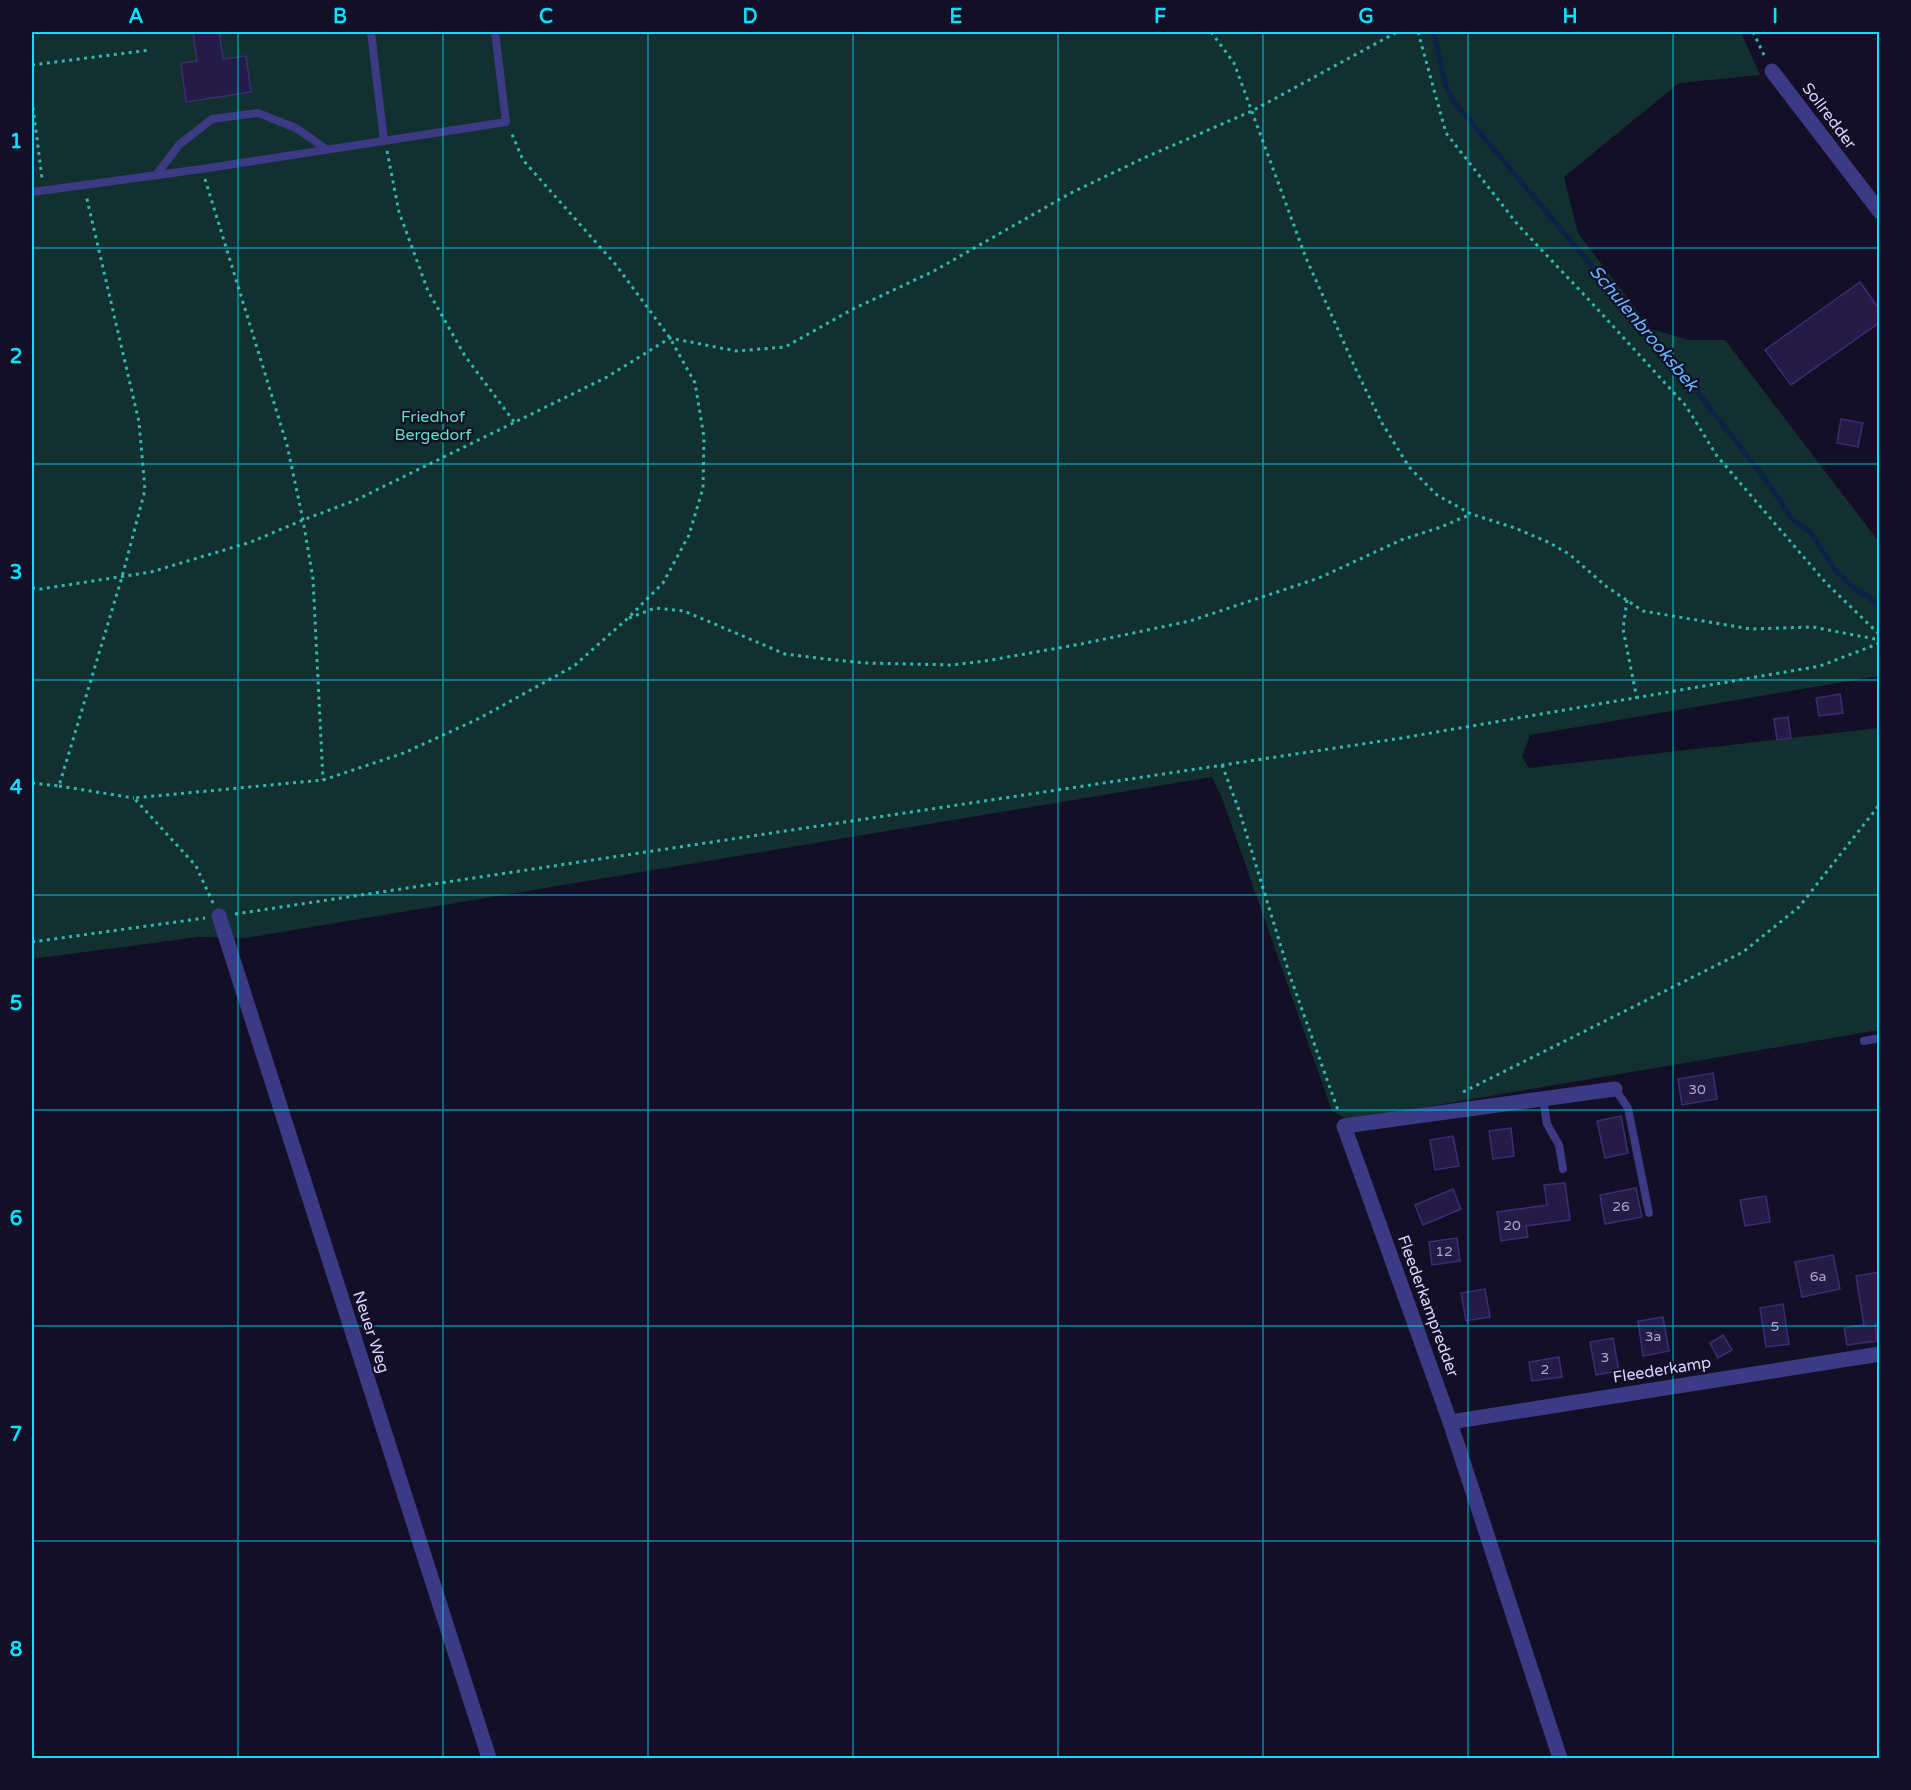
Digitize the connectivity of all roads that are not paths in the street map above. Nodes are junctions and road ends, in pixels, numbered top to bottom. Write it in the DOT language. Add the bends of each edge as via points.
graph roads {
  1 [pos="371,32"];
  2 [pos="495,32"];
  3 [pos="1772,71"];
  4 [pos="384,141"];
  5 [pos="326,149"];
  6 [pos="156,175"];
  7 [pos="32,192"];
  8 [pos="1880,212"];
  9 [pos="219,916"];
  10 [pos="1880,1038"];
  11 [pos="1864,1041"];
  12 [pos="1615,1089"];
  13 [pos="1543,1099"];
  14 [pos="1563,1168"];
  15 [pos="1649,1213"];
  16 [pos="1880,1354"];
  17 [pos="1450,1422"];
  18 [pos="489,1758"];
  19 [pos="1560,1758"];
  1 -- 4 [label="lane"];
  2 -- 4 [label="lane" via="506,122"];
  3 -- 8 [label="street, Sollredder"];
  4 -- 5 [label="lane"];
  5 -- 6 [label="lane"];
  5 -- 6 [label="lane" via="296,128 258,113 212,119 179,145"];
  6 -- 7 [label="lane"];
  9 -- 18 [label="street, Neuer Weg"];
  10 -- 11 [label="lane"];
  12 -- 13 [label="street"];
  12 -- 15 [label="lane" via="1628,1108"];
  13 -- 14 [label="lane" via="1546,1121 1559,1145"];
  13 -- 17 [label="street, Fleederkampredder" via="1344,1126"];
  16 -- 17 [label="street, Fleederkamp"];
  17 -- 19 [label="street, Fleederkampredder"];
}
